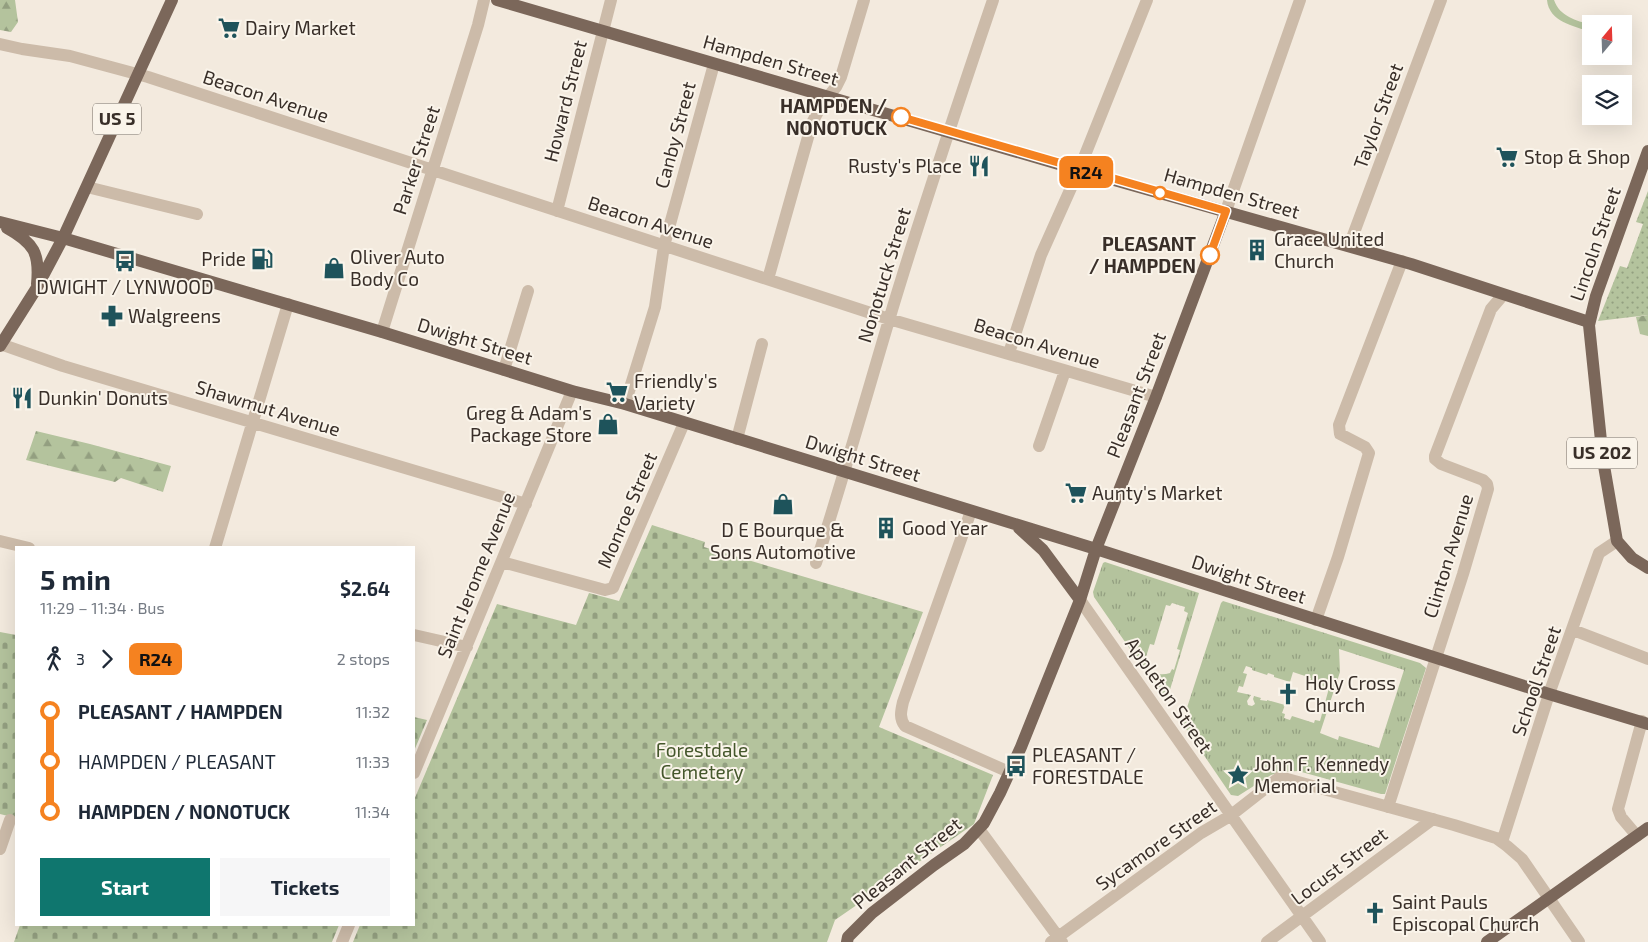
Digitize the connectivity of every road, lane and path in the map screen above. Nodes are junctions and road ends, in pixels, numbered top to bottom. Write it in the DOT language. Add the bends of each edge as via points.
graph roads {
  1 [pos="172,0"];
  2 [pos="484,0"];
  3 [pos="496,0"];
  4 [pos="611,0"];
  5 [pos="864,0"];
  6 [pos="993,0"];
  7 [pos="1147,0"];
  8 [pos="1441,0"];
  9 [pos="1298,1"];
  10 [pos="602,30"];
  11 [pos="0,44"];
  12 [pos="714,64"];
  13 [pos="137,74"];
  14 [pos="828,96"];
  15 [pos="949,131"];
  16 [pos="1648,151"];
  17 [pos="432,170"];
  18 [pos="1079,170"];
  19 [pos="87,187"];
  20 [pos="557,211"];
  21 [pos="1226,211"];
  22 [pos="197,214"];
  23 [pos="0,223"];
  24 [pos="63,238"];
  25 [pos="664,246"];
  26 [pos="1349,246"];
  27 [pos="1402,261"];
  28 [pos="768,280"];
  29 [pos="36,289"];
  30 [pos="528,291"];
  31 [pos="1503,295"];
  32 [pos="288,304"];
  33 [pos="890,319"];
  34 [pos="1589,322"];
  35 [pos="382,332"];
  36 [pos="762,344"];
  37 [pos="0,345"];
  38 [pos="1009,353"];
  39 [pos="504,370"];
  40 [pos="1065,371"];
  41 [pos="572,391"];
  42 [pos="1156,397"];
  43 [pos="625,404"];
  44 [pos="253,422"];
  45 [pos="684,423"];
  46 [pos="736,439"];
  47 [pos="1038,446"];
  48 [pos="845,472"];
  49 [pos="526,504"];
  50 [pos="971,511"];
  51 [pos="1016,525"];
  52 [pos="0,541"];
  53 [pos="1617,541"];
  54 [pos="21,546"];
  55 [pos="217,546"];
  56 [pos="1096,549"];
  57 [pos="502,562"];
  58 [pos="816,563"];
  59 [pos="1648,568"];
  60 [pos="1080,600"];
  61 [pos="1316,620"];
  62 [pos="1573,630"];
  63 [pos="415,635"];
  64 [pos="467,647"];
  65 [pos="1436,657"];
  66 [pos="1648,660"];
  67 [pos="1550,694"];
  68 [pos="1645,722"];
  69 [pos="415,771"];
  70 [pos="1009,772"];
  71 [pos="1388,807"];
  72 [pos="1230,816"];
  73 [pos="1433,819"];
  74 [pos="10,820"];
  75 [pos="1648,828"];
  76 [pos="979,829"];
  77 [pos="1637,836"];
  78 [pos="1502,842"];
  79 [pos="0,849"];
  80 [pos="1548,898"];
  81 [pos="1303,917"];
  82 [pos="349,926"];
  83 [pos="1057,940"];
  84 [pos="342,942"];
  85 [pos="847,942"];
  86 [pos="1267,942"];
  87 [pos="1320,942"];
  88 [pos="1487,942"];
  89 [pos="1579,942"];
  1 -- 13 [label="main road, US 5"];
  2 -- 17 [label="street, Parker Street"];
  3 -- 10 [label="main road, Hampden Street"];
  4 -- 10 [label="street, Howard Street"];
  5 -- 14 [label="street" via="841,77"];
  6 -- 15 [label="street, Nonotuck Street"];
  7 -- 18 [label="street"];
  8 -- 26 [label="street, Taylor Street"];
  9 -- 21 [label="street, Pleasant Street"];
  10 -- 12 [label="main road, Hampden Street"];
  10 -- 20 [label="street, Howard Street"];
  11 -- 13 [label="street, Beacon Avenue" via="70,56"];
  12 -- 14 [label="main road, Hampden Street"];
  12 -- 25 [label="street, Canby Street"];
  13 -- 17 [label="street, Beacon Avenue"];
  13 -- 19 [label="main road, US 5"];
  14 -- 15 [label="main road, Hampden Street"];
  14 -- 28 [label="street" via="812,123"];
  15 -- 18 [label="main road, Hampden Street"];
  15 -- 33 [label="street, Nonotuck Street"];
  16 -- 34 [label="main road, Lincoln Street / US 202"];
  17 -- 20 [label="street, Beacon Avenue"];
  17 -- 35 [label="street, Parker Street"];
  18 -- 21 [label="main road, Hampden Street"];
  18 -- 38 [label="street" via="1041,255"];
  19 -- 22 [label="street"];
  19 -- 24 [label="main road, US 5"];
  20 -- 25 [label="street, Beacon Avenue"];
  21 -- 26 [label="main road, Hampden Street"];
  21 -- 42 [label="main road, Pleasant Street"];
  23 -- 24 [label="main road, Dwight Street"];
  23 -- 29 [label="main road" via="27,241 34,251 38,271"];
  24 -- 29 [label="main road, US 5"];
  24 -- 32 [label="main road, Dwight Street"];
  25 -- 28 [label="street, Beacon Avenue"];
  25 -- 43 [label="street, Canby Street" via="655,307"];
  26 -- 27 [label="main road, Hampden Street"];
  27 -- 31 [label="main road, Hampden Street"];
  27 -- 61 [label="street" via="1339,424 1340,434 1365,447 1369,453"];
  28 -- 33 [label="street, Beacon Avenue"];
  29 -- 37 [label="main road, US 5"];
  30 -- 39 [label="street"];
  31 -- 34 [label="main road, Hampden Street"];
  31 -- 65 [label="street, Clinton Avenue" via="1491,309 1435,456 1441,464 1483,480 1488,489"];
  32 -- 35 [label="main road, Dwight Street"];
  32 -- 44 [label="street"];
  33 -- 38 [label="street, Beacon Avenue"];
  33 -- 48 [label="street, Nonotuck Street"];
  34 -- 53 [label="main road, US 202" via="1603,460"];
  35 -- 39 [label="main road, Dwight Street"];
  36 -- 46 [label="street"];
  37 -- 44 [label="street, Shawmut Avenue"];
  38 -- 40 [label="street, Beacon Avenue"];
  39 -- 41 [label="main road, Dwight Street"];
  40 -- 42 [label="street, Beacon Avenue"];
  40 -- 47 [label="street"];
  41 -- 43 [label="main road, Dwight Street"];
  41 -- 49 [label="street, Saint Jerome Avenue"];
  42 -- 56 [label="main road, Pleasant Street"];
  43 -- 45 [label="main road, Dwight Street"];
  44 -- 49 [label="street, Shawmut Avenue"];
  44 -- 55 [label="street"];
  45 -- 46 [label="main road, Dwight Street"];
  45 -- 57 [label="street, Monroe Street" via="614,588 605,590"];
  46 -- 48 [label="main road, Dwight Street"];
  48 -- 50 [label="main road, Dwight Street"];
  48 -- 58 [label="street, Nonotuck Street"];
  49 -- 57 [label="street, Saint Jerome Avenue"];
  50 -- 51 [label="main road, Dwight Street"];
  50 -- 70 [label="street" via="903,702 901,720 905,726"];
  51 -- 56 [label="main road, Dwight Street"];
  51 -- 60 [label="main road, Appleton Street" via="1043,550"];
  52 -- 54 [label="street"];
  53 -- 59 [label="main road" via="1632,558"];
  53 -- 62 [label="street, School Street" via="1599,553"];
  56 -- 60 [label="main road, Pleasant Street"];
  56 -- 61 [label="main road, Dwight Street"];
  57 -- 64 [label="street, Saint Jerome Avenue"];
  60 -- 70 [label="main road, Pleasant Street"];
  60 -- 72 [label="street, Appleton Street"];
  61 -- 65 [label="main road, Dwight Street"];
  62 -- 66 [label="street"];
  62 -- 67 [label="street, School Street"];
  63 -- 64 [label="street"];
  64 -- 69 [label="street, Saint Jerome Avenue"];
  65 -- 67 [label="main road, Dwight Street"];
  65 -- 71 [label="street, Clinton Avenue"];
  67 -- 68 [label="main road, Dwight Street"];
  67 -- 78 [label="street, School Street"];
  68 -- 77 [label="street" via="1618,809"];
  70 -- 76 [label="main road, Pleasant Street"];
  71 -- 72 [label="street, Sycamore Street" via="1280,777"];
  71 -- 73 [label="street"];
  72 -- 81 [label="street, Appleton Street"];
  72 -- 83 [label="street, Sycamore Street" via="1201,833"];
  73 -- 78 [label="street"];
  73 -- 81 [label="street, Locust Street"];
  74 -- 79 [label="street"];
  75 -- 77 [label="main road"];
  76 -- 83 [label="street"];
  76 -- 85 [label="main road, Pleasant Street" via="964,844 872,913 848,937"];
  77 -- 80 [label="main road"];
  78 -- 80 [label="street" via="1522,859"];
  80 -- 88 [label="main road"];
  80 -- 89 [label="street"];
  81 -- 86 [label="street, Locust Street"];
  81 -- 87 [label="street, Appleton Street"];
  82 -- 84 [label="street"];
}
